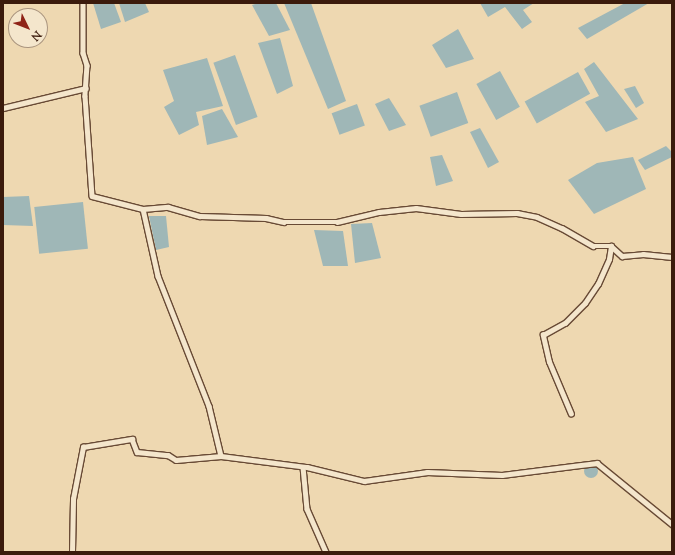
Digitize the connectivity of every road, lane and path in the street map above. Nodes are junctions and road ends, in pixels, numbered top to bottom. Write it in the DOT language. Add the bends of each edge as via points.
graph roads {
  1 [pos="82,3"];
  2 [pos="86,88"];
  3 [pos="3,108"];
  4 [pos="143,209"];
  5 [pos="611,246"];
  6 [pos="672,257"];
  7 [pos="571,414"];
  8 [pos="221,456"];
  9 [pos="303,467"];
  10 [pos="672,524"];
  11 [pos="72,552"];
  12 [pos="326,552"];
  1 -- 2 [label="street"];
  2 -- 3 [label="street"];
  2 -- 4 [label="street" via="92,196"];
  4 -- 5 [label="street" via="168,207 200,216 312,223 337,222 379,212 416,208 461,214 498,211 537,217 593,246"];
  4 -- 8 [label="street" via="158,276 186,354 209,406"];
  5 -- 6 [label="street" via="622,256 643,254"];
  5 -- 7 [label="street" via="609,259 586,303 565,323 543,335 549,362"];
  8 -- 9 [label="street"];
  8 -- 11 [label="street" via="176,460 168,455 137,452 132,439 84,447 73,499"];
  9 -- 10 [label="street" via="364,481 427,472 508,475 597,463"];
  9 -- 12 [label="street" via="307,509"];
}
